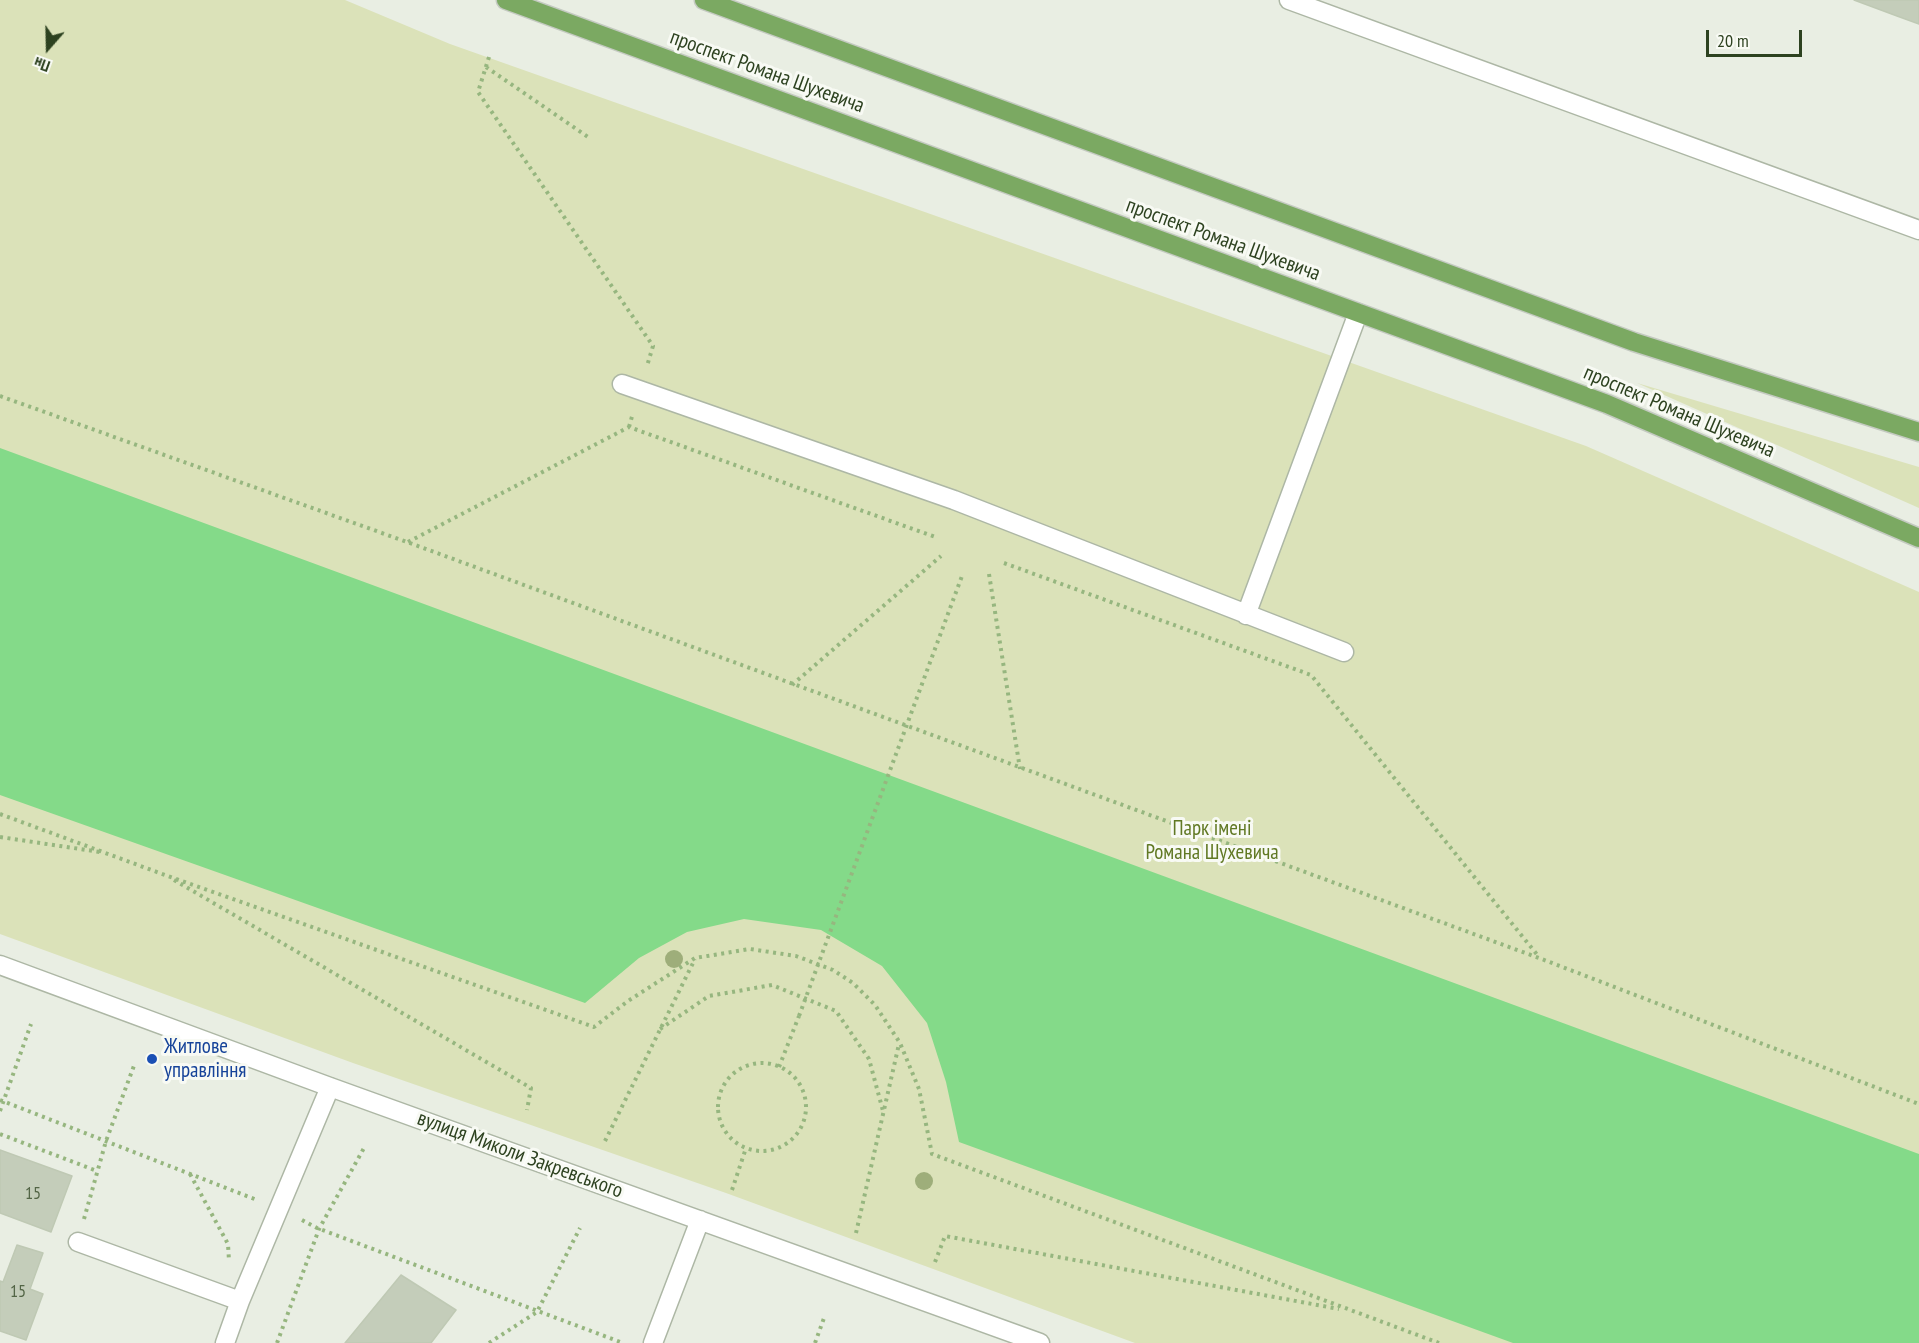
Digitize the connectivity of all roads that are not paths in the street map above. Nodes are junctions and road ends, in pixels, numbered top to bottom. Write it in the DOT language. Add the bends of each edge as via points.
graph roads {
  1 [pos="506,0"];
  2 [pos="704,0"];
  3 [pos="1289,0"];
  4 [pos="1919,230"];
  5 [pos="1358,313"];
  6 [pos="622,384"];
  7 [pos="1919,432"];
  8 [pos="1919,538"];
  9 [pos="1246,615"];
  10 [pos="1344,652"];
  11 [pos="0,965"];
  12 [pos="330,1087"];
  13 [pos="700,1220"];
  14 [pos="78,1242"];
  15 [pos="236,1299"];
  16 [pos="225,1343"];
  17 [pos="653,1343"];
  18 [pos="1040,1343"];
  1 -- 5 [label="main road, проспект Романа Шухевича"];
  2 -- 7 [label="main road" via="1634,342"];
  3 -- 4 [label="street"];
  5 -- 8 [label="main road, проспект Романа Шухевича" via="1607,404"];
  5 -- 9 [label="street"];
  6 -- 9 [label="street" via="954,500"];
  9 -- 10 [label="street"];
  11 -- 12 [label="street, вулиця Миколи Закревського"];
  12 -- 13 [label="street, вулиця Миколи Закревського"];
  12 -- 15 [label="street"];
  13 -- 17 [label="street"];
  13 -- 18 [label="street, вулиця Миколи Закревського"];
  14 -- 15 [label="street"];
  15 -- 16 [label="street"];
}
